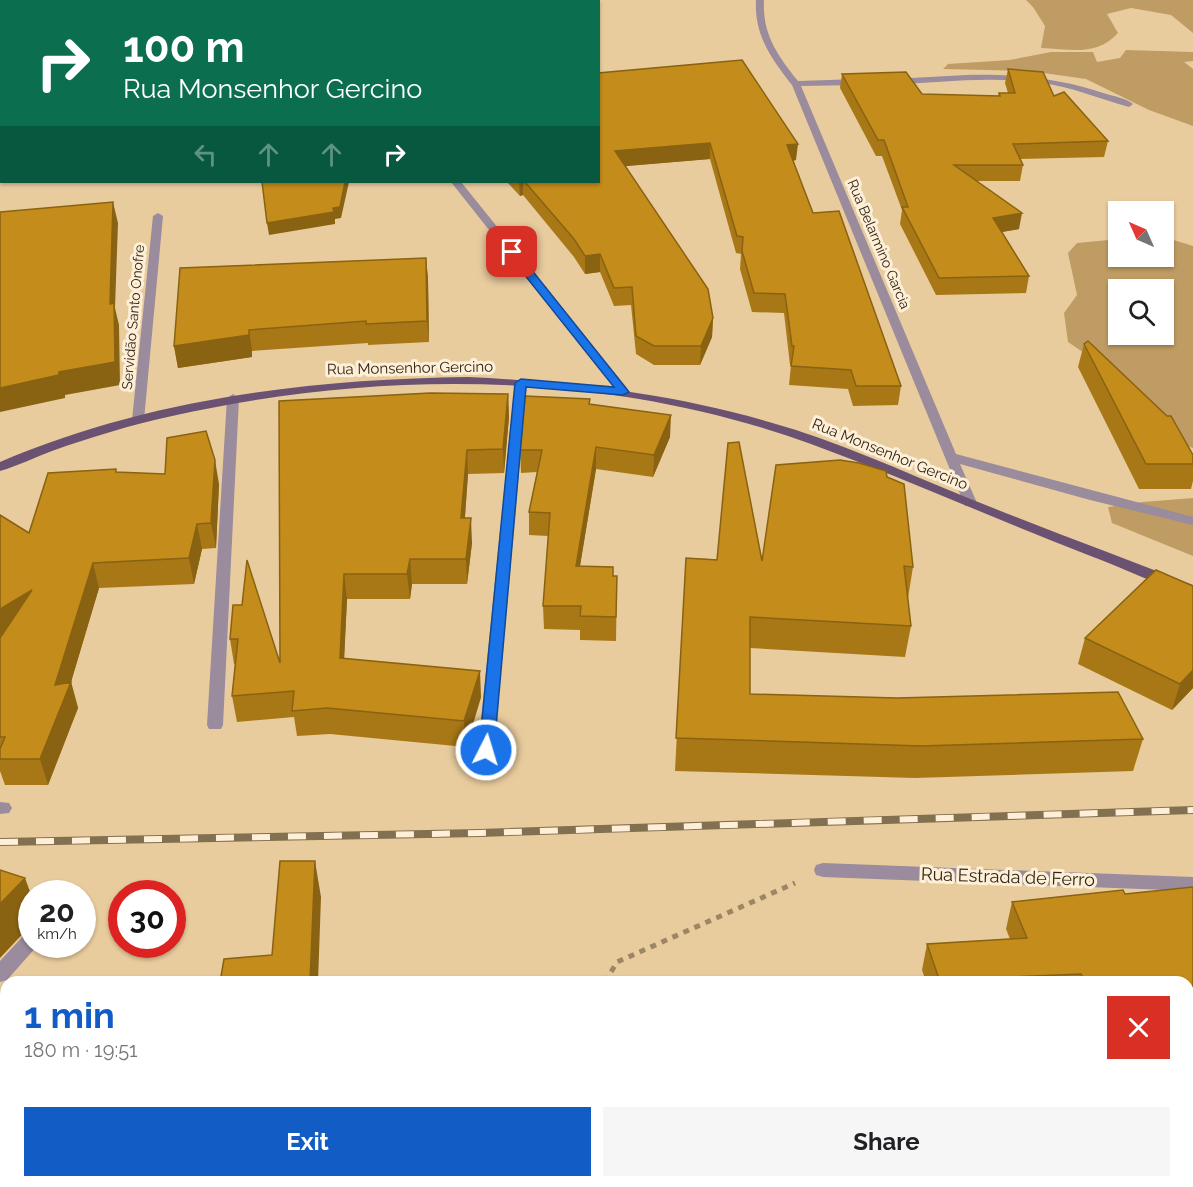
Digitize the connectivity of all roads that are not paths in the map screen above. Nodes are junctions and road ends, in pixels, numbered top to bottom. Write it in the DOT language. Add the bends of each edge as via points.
graph roads {
  1 [pos="760,0"];
  2 [pos="865,82"];
  3 [pos="887,82"];
  4 [pos="796,84"];
  5 [pos="1129,104"];
  6 [pos="457,183"];
  7 [pos="158,216"];
  8 [pos="521,383"];
  9 [pos="623,392"];
  10 [pos="233,398"];
  11 [pos="138,420"];
  12 [pos="951,457"];
  13 [pos="0,467"];
  14 [pos="970,503"];
  15 [pos="1193,521"];
  16 [pos="1193,590"];
  17 [pos="215,725"];
  18 [pos="486,750"];
  19 [pos="823,870"];
  20 [pos="1193,884"];
  21 [pos="18,954"];
  22 [pos="0,974"];
  1 -- 4 [label="street, Rua Belarmino Garcia" via="762,36 773,57"];
  2 -- 4 [label="street"];
  3 -- 5 [label="street" via="1040,80"];
  4 -- 12 [label="street, Rua Belarmino Garcia"];
  6 -- 9 [label="street"];
  7 -- 11 [label="street, Servidão Santo Onofre"];
  8 -- 9 [label="main road, Rua Monsenhor Gercino"];
  8 -- 10 [label="main road, Rua Monsenhor Gercino" via="337,384"];
  8 -- 18 [label="street"];
  9 -- 14 [label="main road, Rua Monsenhor Gercino" via="765,424"];
  10 -- 11 [label="main road, Rua Monsenhor Gercino"];
  10 -- 17 [label="street"];
  11 -- 13 [label="main road, Rua Monsenhor Gercino"];
  12 -- 14 [label="street, Rua Belarmino Garcia"];
  12 -- 15 [label="street"];
  14 -- 16 [label="main road, Rua Monsenhor Gercino"];
  19 -- 20 [label="street, Rua Estrada de Ferro"];
  21 -- 22 [label="street"];
}
